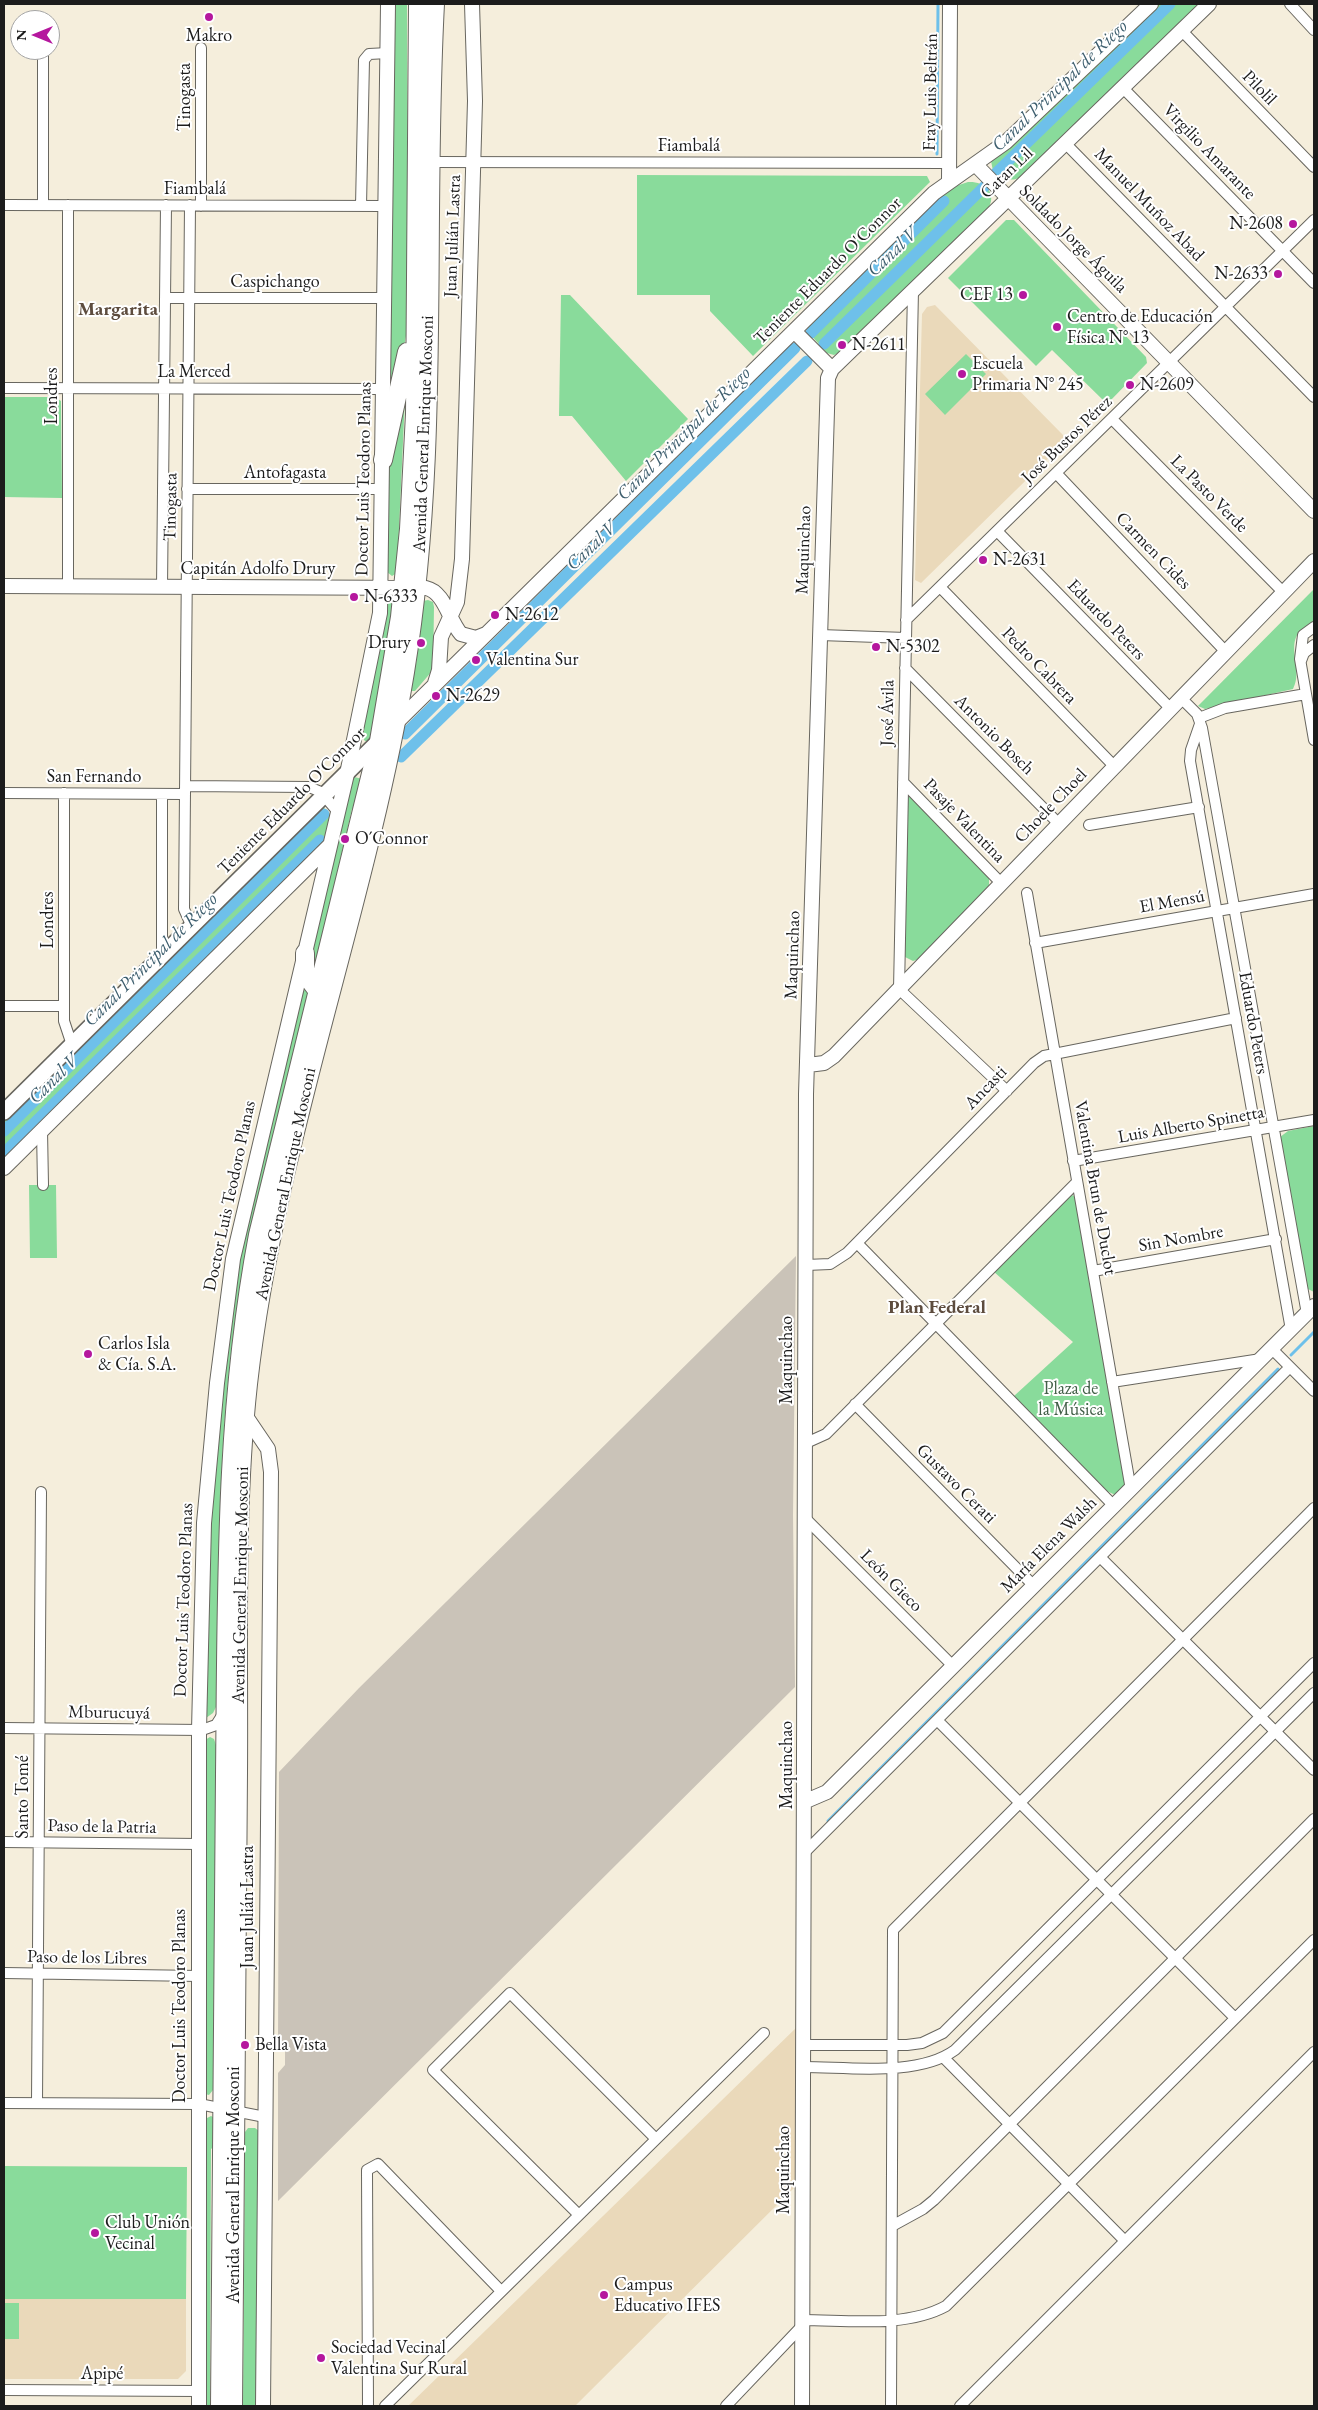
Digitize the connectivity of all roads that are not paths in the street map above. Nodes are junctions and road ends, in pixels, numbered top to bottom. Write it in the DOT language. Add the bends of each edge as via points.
graph roads {
  1 [pos="388,4"];
  2 [pos="418,4"];
  3 [pos="435,4"];
  4 [pos="472,4"];
  5 [pos="950,4"];
  6 [pos="1151,4"];
  7 [pos="1209,4"];
  8 [pos="1290,4"];
  9 [pos="1314,29"];
  10 [pos="1181,30"];
  11 [pos="201,48"];
  12 [pos="388,53"];
  13 [pos="43,60"];
  14 [pos="1122,87"];
  15 [pos="1065,143"];
  16 [pos="430,162"];
  17 [pos="474,162"];
  18 [pos="949,163"];
  19 [pos="975,164"];
  20 [pos="1314,167"];
  21 [pos="949,181"];
  22 [pos="1007,199"];
  23 [pos="4,205"];
  24 [pos="43,205"];
  25 [pos="68,205"];
  26 [pos="166,205"];
  27 [pos="196,205"];
  28 [pos="361,206"];
  29 [pos="386,206"];
  30 [pos="1314,220"];
  31 [pos="1283,251"];
  32 [pos="1314,283"];
  33 [pos="913,290"];
  34 [pos="165,298"];
  35 [pos="189,298"];
  36 [pos="385,298"];
  37 [pos="416,305"];
  38 [pos="1226,307"];
  39 [pos="794,331"];
  40 [pos="1168,363"];
  41 [pos="832,369"];
  42 [pos="4,388"];
  43 [pos="68,388"];
  44 [pos="164,388"];
  45 [pos="188,388"];
  46 [pos="384,388"];
  47 [pos="1314,397"];
  48 [pos="1112,418"];
  49 [pos="383,460"];
  50 [pos="1056,474"];
  51 [pos="187,489"];
  52 [pos="382,489"];
  53 [pos="1314,511"];
  54 [pos="997,531"];
  55 [pos="1314,561"];
  56 [pos="4,586"];
  57 [pos="68,587"];
  58 [pos="162,587"];
  59 [pos="186,587"];
  60 [pos="410,587"];
  61 [pos="940,587"];
  62 [pos="381,588"];
  63 [pos="1284,593"];
  64 [pos="450,617"];
  65 [pos="906,620"];
  66 [pos="1314,627"];
  67 [pos="486,634"];
  68 [pos="820,635"];
  69 [pos="906,638"];
  70 [pos="1314,646"];
  71 [pos="1226,652"];
  72 [pos="1301,664"];
  73 [pos="905,668"];
  74 [pos="435,683"];
  75 [pos="1306,694"];
  76 [pos="1181,698"];
  77 [pos="1171,709"];
  78 [pos="1200,721"];
  79 [pos="395,724"];
  80 [pos="356,731"];
  81 [pos="1314,740"];
  82 [pos="379,741"];
  83 [pos="1115,767"];
  84 [pos="347,774"];
  85 [pos="903,782"];
  86 [pos="184,790"];
  87 [pos="4,793"];
  88 [pos="64,793"];
  89 [pos="162,794"];
  90 [pos="325,796"];
  91 [pos="1198,807"];
  92 [pos="338,812"];
  93 [pos="1059,824"];
  94 [pos="1089,825"];
  95 [pos="330,844"];
  96 [pos="296,879"];
  97 [pos="1002,884"];
  98 [pos="320,890"];
  99 [pos="1027,893"];
  100 [pos="1314,894"];
  101 [pos="1234,908"];
  102 [pos="1217,911"];
  103 [pos="192,927"];
  104 [pos="1036,943"];
  105 [pos="305,953"];
  106 [pos="162,956"];
  107 [pos="900,989"];
  108 [pos="317,990"];
  109 [pos="4,1006"];
  110 [pos="64,1006"];
  111 [pos="1236,1018"];
  112 [pos="72,1045"];
  113 [pos="1054,1052"];
  114 [pos="808,1065"];
  115 [pos="1007,1091"];
  116 [pos="4,1112"];
  117 [pos="1314,1120"];
  118 [pos="1273,1127"];
  119 [pos="42,1130"];
  120 [pos="1256,1130"];
  121 [pos="1073,1161"];
  122 [pos="4,1168"];
  123 [pos="1077,1182"];
  124 [pos="43,1185"];
  125 [pos="1276,1239"];
  126 [pos="858,1243"];
  127 [pos="806,1265"];
  128 [pos="1093,1271"];
  129 [pos="1311,1310"];
  130 [pos="936,1324"];
  131 [pos="1291,1330"];
  132 [pos="1272,1349"];
  133 [pos="1261,1359"];
  134 [pos="1290,1367"];
  135 [pos="1112,1382"];
  136 [pos="1314,1391"];
  137 [pos="855,1404"];
  138 [pos="245,1415"];
  139 [pos="806,1443"];
  140 [pos="1131,1490"];
  141 [pos="41,1492"];
  142 [pos="1114,1506"];
  143 [pos="1314,1508"];
  144 [pos="806,1519"];
  145 [pos="1100,1557"];
  146 [pos="1034,1586"];
  147 [pos="1183,1639"];
  148 [pos="1314,1663"];
  149 [pos="954,1666"];
  150 [pos="1314,1693"];
  151 [pos="226,1701"];
  152 [pos="1261,1717"];
  153 [pos="937,1720"];
  154 [pos="4,1728"];
  155 [pos="39,1729"];
  156 [pos="199,1730"];
  157 [pos="1275,1732"];
  158 [pos="1314,1770"];
  159 [pos="806,1801"];
  160 [pos="1020,1803"];
  161 [pos="1314,1819"];
  162 [pos="4,1842"];
  163 [pos="38,1842"];
  164 [pos="199,1844"];
  165 [pos="804,1853"];
  166 [pos="1097,1880"];
  167 [pos="1112,1895"];
  168 [pos="1314,1940"];
  169 [pos="1175,1958"];
  170 [pos="4,1973"];
  171 [pos="38,1973"];
  172 [pos="199,1976"];
  173 [pos="1235,2018"];
  174 [pos="764,2033"];
  175 [pos="804,2045"];
  176 [pos="893,2045"];
  177 [pos="1314,2052"];
  178 [pos="944,2058"];
  179 [pos="804,2067"];
  180 [pos="893,2067"];
  181 [pos="4,2103"];
  182 [pos="37,2103"];
  183 [pos="199,2104"];
  184 [pos="229,2110"];
  185 [pos="265,2117"];
  186 [pos="1010,2124"];
  187 [pos="656,2139"];
  188 [pos="1069,2184"];
  189 [pos="579,2215"];
  190 [pos="892,2226"];
  191 [pos="1125,2241"];
  192 [pos="502,2291"];
  193 [pos="891,2320"];
  194 [pos="802,2323"];
  195 [pos="4,2390"];
  196 [pos="199,2391"];
  197 [pos="199,2406"];
  198 [pos="220,2406"];
  199 [pos="233,2406"];
  200 [pos="263,2406"];
  201 [pos="368,2406"];
  202 [pos="385,2406"];
  203 [pos="726,2406"];
  204 [pos="802,2406"];
  205 [pos="891,2406"];
  206 [pos="960,2406"];
  1 -- 12 [label="street, Doctor Luis Teodoro Planas"];
  2 -- 37 [label="highway, Avenida General Enrique Mosconi"];
  3 -- 16 [label="highway, Avenida General Enrique Mosconi"];
  4 -- 17 [label="street, Juan Julián Lastra"];
  5 -- 18 [label="street, Fray Luis Beltrán"];
  6 -- 19 [label="street, Teniente Eduardo O'Connor" via="1038,114"];
  7 -- 10 [label="street, Catan Lil"];
  8 -- 9 [label="street"];
  10 -- 14 [label="street, Catan Lil"];
  10 -- 20 [label="street, Pilolil"];
  11 -- 27 [label="street, Tinogasta"];
  12 -- 28 [label="street" via="371,53 364,60"];
  12 -- 29 [label="street, Doctor Luis Teodoro Planas"];
  13 -- 24 [label="street"];
  14 -- 15 [label="street, Catan Lil"];
  14 -- 31 [label="street, Virgilio Amarante"];
  15 -- 22 [label="street, Catan Lil"];
  15 -- 38 [label="street, Manuel Muñoz Abad"];
  16 -- 17 [label="street, Fiambalá"];
  16 -- 60 [label="highway, Avenida General Enrique Mosconi" via="427,458"];
  17 -- 18 [label="street, Fiambalá"];
  17 -- 64 [label="street, Juan Julián Lastra" via="462,559 456,602"];
  18 -- 21 [label="street, Fray Luis Beltrán"];
  19 -- 21 [label="street, Teniente Eduardo O'Connor"];
  19 -- 22 [label="street, Soldado Jorge Águila"];
  21 -- 39 [label="street, Teniente Eduardo O'Connor"];
  22 -- 33 [label="street, Catan Lil"];
  22 -- 40 [label="street, Soldado Jorge Águila"];
  23 -- 24 [label="street, Fiambalá"];
  24 -- 25 [label="street, Fiambalá"];
  25 -- 26 [label="street, Fiambalá"];
  25 -- 43 [label="street, Londres"];
  26 -- 27 [label="street, Fiambalá"];
  26 -- 34 [label="street, Tinogasta"];
  27 -- 28 [label="street, Fiambalá"];
  27 -- 35 [label="street, Tinogasta"];
  28 -- 29 [label="street, Fiambalá"];
  29 -- 36 [label="street, Doctor Luis Teodoro Planas"];
  30 -- 31 [label="street, José Bustos Pérez"];
  31 -- 32 [label="street, Virgilio Amarante"];
  31 -- 38 [label="street, José Bustos Pérez"];
  33 -- 41 [label="street, Catan Lil"];
  33 -- 65 [label="street, José Ávila"];
  34 -- 35 [label="street, Caspichango"];
  34 -- 44 [label="street, Tinogasta"];
  35 -- 36 [label="street, Caspichango"];
  35 -- 45 [label="street, Tinogasta"];
  36 -- 46 [label="street, Doctor Luis Teodoro Planas"];
  37 -- 49 [label="highway"];
  37 -- 60 [label="highway, Avenida General Enrique Mosconi"];
  38 -- 40 [label="street, José Bustos Pérez"];
  38 -- 47 [label="street, Manuel Muñoz Abad"];
  39 -- 41 [label="street"];
  39 -- 67 [label="street, Teniente Eduardo O'Connor"];
  40 -- 48 [label="street, José Bustos Pérez"];
  40 -- 53 [label="street, Soldado Jorge Águila"];
  41 -- 68 [label="street, Maquinchao" via="828,382"];
  42 -- 43 [label="street, La Merced"];
  43 -- 44 [label="street, La Merced"];
  43 -- 57 [label="street, Londres"];
  44 -- 45 [label="street, La Merced"];
  44 -- 58 [label="street, Tinogasta"];
  45 -- 46 [label="street, La Merced"];
  45 -- 51 [label="street, Tinogasta"];
  46 -- 49 [label="street, Doctor Luis Teodoro Planas"];
  48 -- 50 [label="street, José Bustos Pérez"];
  48 -- 63 [label="street, La Pasto Verde"];
  49 -- 52 [label="street, Doctor Luis Teodoro Planas"];
  50 -- 54 [label="street, José Bustos Pérez"];
  50 -- 71 [label="street, Carmen Cides"];
  51 -- 52 [label="street, Antofagasta"];
  51 -- 59 [label="street, Tinogasta"];
  52 -- 62 [label="street, Doctor Luis Teodoro Planas"];
  54 -- 61 [label="street, José Bustos Pérez"];
  54 -- 77 [label="street, Eduardo Peters"];
  55 -- 63 [label="street, Choele Choel"];
  56 -- 57 [label="street, Capitán Adolfo Drury"];
  57 -- 58 [label="street, Capitán Adolfo Drury"];
  58 -- 59 [label="street, Capitán Adolfo Drury"];
  59 -- 62 [label="street, Capitán Adolfo Drury"];
  59 -- 86 [label="street, Tinogasta"];
  60 -- 62 [label="street, Capitán Adolfo Drury"];
  60 -- 64 [label="street, Capitán Adolfo Drury" via="433,590"];
  60 -- 79 [label="highway, Avenida General Enrique Mosconi"];
  60 -- 82 [label="highway, Avenida General Enrique Mosconi"];
  61 -- 65 [label="street, José Bustos Pérez"];
  61 -- 83 [label="street, Pedro Cabrera"];
  62 -- 80 [label="street, Doctor Luis Teodoro Planas" via="376,636"];
  63 -- 71 [label="street, Choele Choel"];
  64 -- 67 [label="street, Capitán Adolfo Drury" via="466,636 476,638"];
  64 -- 74 [label="street" via="441,636"];
  65 -- 69 [label="street, José Ávila"];
  66 -- 72 [label="street" via="1306,631 1301,641"];
  67 -- 74 [label="street, Teniente Eduardo O'Connor"];
  68 -- 69 [label="street"];
  68 -- 114 [label="street, Maquinchao"];
  69 -- 73 [label="street, José Ávila"];
  70 -- 72 [label="street" via="1304,653"];
  71 -- 76 [label="street, Choele Choel"];
  72 -- 75 [label="street"];
  73 -- 85 [label="street, José Ávila"];
  73 -- 93 [label="street, Antonio Bosch"];
  74 -- 79 [label="street, Teniente Eduardo O'Connor"];
  75 -- 78 [label="street" via="1225,708"];
  75 -- 81 [label="street"];
  76 -- 77 [label="street, Choele Choel"];
  76 -- 78 [label="street"];
  77 -- 83 [label="street, Choele Choel"];
  78 -- 91 [label="street, Eduardo Peters" via="1190,755"];
  78 -- 101 [label="street, Eduardo Peters"];
  79 -- 82 [label="main road, Teniente Eduardo O'Connor"];
  79 -- 138 [label="highway, Avenida General Enrique Mosconi" via="274,1220 256,1320"];
  80 -- 82 [label="street" via="361,746 367,747"];
  80 -- 84 [label="street, Doctor Luis Teodoro Planas"];
  82 -- 84 [label="main road, Teniente Eduardo O'Connor"];
  82 -- 108 [label="highway, Avenida General Enrique Mosconi"];
  83 -- 93 [label="street, Choele Choel"];
  84 -- 90 [label="main road, Teniente Eduardo O'Connor"];
  84 -- 92 [label="street, Doctor Luis Teodoro Planas"];
  85 -- 97 [label="street, Pasaje Valentina"];
  85 -- 107 [label="street, José Ávila"];
  86 -- 89 [label="street, San Fernando"];
  86 -- 90 [label="street, San Fernando" via="305,786 317,789"];
  86 -- 103 [label="street, Tinogasta" via="184,909"];
  87 -- 88 [label="street, San Fernando"];
  88 -- 89 [label="street, San Fernando"];
  88 -- 110 [label="street, Londres"];
  89 -- 106 [label="street"];
  90 -- 92 [label="street, San Fernando"];
  90 -- 103 [label="main road, Teniente Eduardo O'Connor"];
  91 -- 94 [label="street"];
  91 -- 102 [label="street, Eduardo Peters"];
  92 -- 95 [label="street, Doctor Luis Teodoro Planas"];
  93 -- 97 [label="street, Choele Choel"];
  95 -- 96 [label="street"];
  95 -- 98 [label="street, Doctor Luis Teodoro Planas"];
  96 -- 98 [label="street" via="311,878"];
  96 -- 119 [label="street"];
  97 -- 107 [label="street, Choele Choel"];
  98 -- 105 [label="street, Doctor Luis Teodoro Planas"];
  99 -- 104 [label="street, Valentina Brun de Duclot"];
  100 -- 101 [label="street, El Mensú"];
  101 -- 102 [label="street, El Mensú"];
  101 -- 118 [label="street, Eduardo Peters"];
  102 -- 104 [label="street, El Mensú"];
  102 -- 111 [label="street, Eduardo Peters"];
  103 -- 106 [label="main road, Teniente Eduardo O'Connor"];
  104 -- 113 [label="street, Valentina Brun de Duclot"];
  105 -- 108 [label="highway" via="306,974"];
  105 -- 156 [label="street, Doctor Luis Teodoro Planas" via="246,1198 228,1288 204,1523"];
  106 -- 112 [label="main road, Teniente Eduardo O'Connor"];
  107 -- 114 [label="street, Choele Choel" via="829,1060 820,1065"];
  107 -- 115 [label="street"];
  108 -- 151 [label="highway, Avenida General Enrique Mosconi" via="266,1195 244,1313 230,1449"];
  109 -- 110 [label="street"];
  110 -- 112 [label="street, Londres" via="64,1027"];
  111 -- 113 [label="street, Ancasti"];
  111 -- 120 [label="street, Eduardo Peters"];
  112 -- 116 [label="main road, Teniente Eduardo O'Connor"];
  113 -- 115 [label="street, Ancasti" via="1038,1059"];
  113 -- 121 [label="street, Valentina Brun de Duclot"];
  114 -- 127 [label="street, Maquinchao"];
  115 -- 126 [label="street, Ancasti"];
  117 -- 118 [label="street, Luis Alberto Spinetta"];
  118 -- 120 [label="street, Luis Alberto Spinetta"];
  118 -- 129 [label="street, Eduardo Peters"];
  119 -- 122 [label="street"];
  119 -- 124 [label="street"];
  120 -- 121 [label="street, Luis Alberto Spinetta"];
  120 -- 125 [label="street, Eduardo Peters"];
  121 -- 123 [label="street, Valentina Brun de Duclot"];
  123 -- 128 [label="street, Valentina Brun de Duclot"];
  123 -- 130 [label="street"];
  125 -- 128 [label="street, Sin Nombre"];
  125 -- 131 [label="street, Eduardo Peters"];
  126 -- 127 [label="street, Ancasti" via="836,1262"];
  126 -- 130 [label="street"];
  127 -- 139 [label="street, Maquinchao"];
  128 -- 135 [label="street, Valentina Brun de Duclot"];
  129 -- 131 [label="street, María Elena Walsh"];
  130 -- 137 [label="street"];
  130 -- 142 [label="street"];
  131 -- 132 [label="street, María Elena Walsh"];
  132 -- 133 [label="street, María Elena Walsh"];
  132 -- 134 [label="street"];
  133 -- 135 [label="street"];
  133 -- 140 [label="street, María Elena Walsh"];
  134 -- 136 [label="street"];
  134 -- 145 [label="street"];
  135 -- 140 [label="street, Valentina Brun de Duclot"];
  137 -- 139 [label="street" via="824,1435"];
  137 -- 146 [label="street, Gustavo Cerati"];
  138 -- 184 [label="highway, Avenida General Enrique Mosconi"];
  138 -- 185 [label="street, Juan Julián Lastra" via="268,1448 270,1463"];
  139 -- 144 [label="street, Maquinchao"];
  140 -- 142 [label="street, María Elena Walsh"];
  141 -- 155 [label="street, Santo Tomé"];
  142 -- 146 [label="street, María Elena Walsh"];
  143 -- 147 [label="street"];
  144 -- 149 [label="street, León Gieco"];
  144 -- 159 [label="street, Maquinchao"];
  145 -- 147 [label="street"];
  145 -- 153 [label="street"];
  146 -- 149 [label="street, María Elena Walsh"];
  147 -- 152 [label="street"];
  147 -- 160 [label="street"];
  148 -- 152 [label="street"];
  149 -- 159 [label="street, María Elena Walsh" via="827,1792"];
  150 -- 157 [label="street"];
  151 -- 156 [label="street, Mburucuyá" via="216,1725"];
  151 -- 184 [label="highway, Avenida General Enrique Mosconi"];
  152 -- 157 [label="street"];
  152 -- 166 [label="street"];
  153 -- 160 [label="street"];
  153 -- 165 [label="street"];
  154 -- 155 [label="street, Mburucuyá"];
  155 -- 156 [label="street, Mburucuyá"];
  155 -- 163 [label="street, Santo Tomé"];
  156 -- 164 [label="street, Doctor Luis Teodoro Planas"];
  157 -- 158 [label="street"];
  157 -- 167 [label="street"];
  159 -- 165 [label="street, Maquinchao"];
  160 -- 166 [label="street"];
  160 -- 176 [label="street" via="893,1930"];
  161 -- 169 [label="street"];
  162 -- 163 [label="street, Paso de la Patria"];
  163 -- 164 [label="street, Paso de la Patria"];
  163 -- 171 [label="street, Santo Tomé"];
  164 -- 172 [label="street, Doctor Luis Teodoro Planas"];
  165 -- 175 [label="street, Maquinchao"];
  166 -- 167 [label="street"];
  166 -- 176 [label="street" via="943,2033 922,2043"];
  167 -- 169 [label="street"];
  167 -- 178 [label="street" via="965,2042"];
  168 -- 173 [label="street"];
  169 -- 173 [label="street"];
  169 -- 186 [label="street"];
  170 -- 171 [label="street, Paso de los Libres"];
  171 -- 172 [label="street, Paso de los Libres"];
  171 -- 182 [label="street, Santo Tomé"];
  172 -- 183 [label="street, Doctor Luis Teodoro Planas"];
  173 -- 188 [label="street"];
  174 -- 187 [label="street"];
  175 -- 176 [label="street"];
  175 -- 179 [label="street, Maquinchao"];
  176 -- 180 [label="street"];
  177 -- 191 [label="street"];
  178 -- 180 [label="street" via="919,2066"];
  178 -- 186 [label="street"];
  179 -- 180 [label="street"];
  179 -- 194 [label="street, Maquinchao"];
  180 -- 190 [label="street"];
  181 -- 182 [label="street"];
  182 -- 183 [label="street"];
  183 -- 184 [label="street"];
  183 -- 196 [label="street, Doctor Luis Teodoro Planas"];
  184 -- 185 [label="street"];
  184 -- 198 [label="highway, Avenida General Enrique Mosconi"];
  184 -- 199 [label="highway, Avenida General Enrique Mosconi"];
  185 -- 200 [label="street, Juan Julián Lastra"];
  186 -- 188 [label="street"];
  186 -- 190 [label="street" via="930,2204"];
  187 -- 189 [label="street"];
  187 -- 189 [label="street" via="510,1993 432,2070"];
  188 -- 191 [label="street"];
  188 -- 193 [label="street" via="946,2306 924,2315"];
  189 -- 192 [label="street"];
  190 -- 193 [label="street"];
  191 -- 206 [label="street"];
  192 -- 201 [label="street" via="378,2164 367,2170"];
  192 -- 202 [label="street"];
  193 -- 194 [label="street"];
  193 -- 205 [label="street"];
  194 -- 203 [label="street"];
  194 -- 204 [label="street, Maquinchao"];
  195 -- 196 [label="street, Apipé"];
  196 -- 197 [label="street, Doctor Luis Teodoro Planas"];
}
